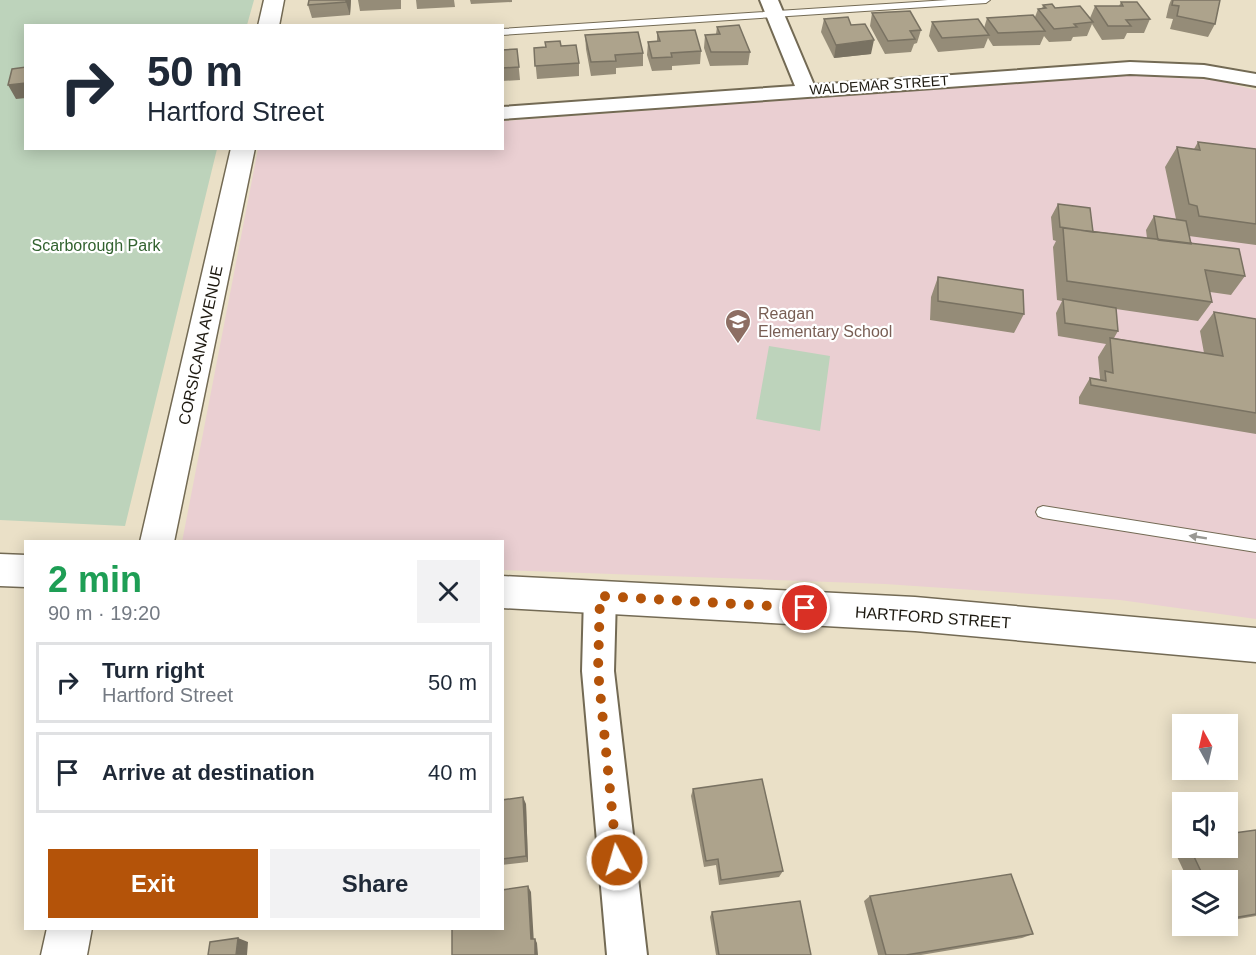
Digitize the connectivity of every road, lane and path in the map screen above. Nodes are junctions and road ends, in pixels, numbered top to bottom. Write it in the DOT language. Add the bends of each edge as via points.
graph roads {
  1 [pos="274,0"];
  2 [pos="986,0"];
  3 [pos="772,7"];
  4 [pos="268,24"];
  5 [pos="504,32"];
  6 [pos="1256,80"];
  7 [pos="806,90"];
  8 [pos="504,113"];
  9 [pos="243,150"];
  10 [pos="1043,512"];
  11 [pos="157,540"];
  12 [pos="1256,546"];
  13 [pos="0,570"];
  14 [pos="24,571"];
  15 [pos="504,592"];
  16 [pos="600,596"];
  17 [pos="1256,645"];
  18 [pos="70,930"];
  19 [pos="64,955"];
  20 [pos="627,955"];
  1 -- 4 [label="street"];
  2 -- 3 [label="lane"];
  3 -- 5 [label="lane"];
  3 -- 7 [label="street"];
  6 -- 7 [label="street, WALDEMAR STREET" via="1204,71 1130,68"];
  7 -- 8 [label="street, WALDEMAR STREET"];
  9 -- 11 [label="street, CORSICANA AVENUE"];
  12 -- 10 [label="lane, one-way"];
  13 -- 14 [label="street"];
  15 -- 16 [label="street, HARTFORD STREET"];
  16 -- 17 [label="street, HARTFORD STREET" via="915,614"];
  16 -- 20 [label="street" via="598,671"];
  18 -- 19 [label="street"];
}
